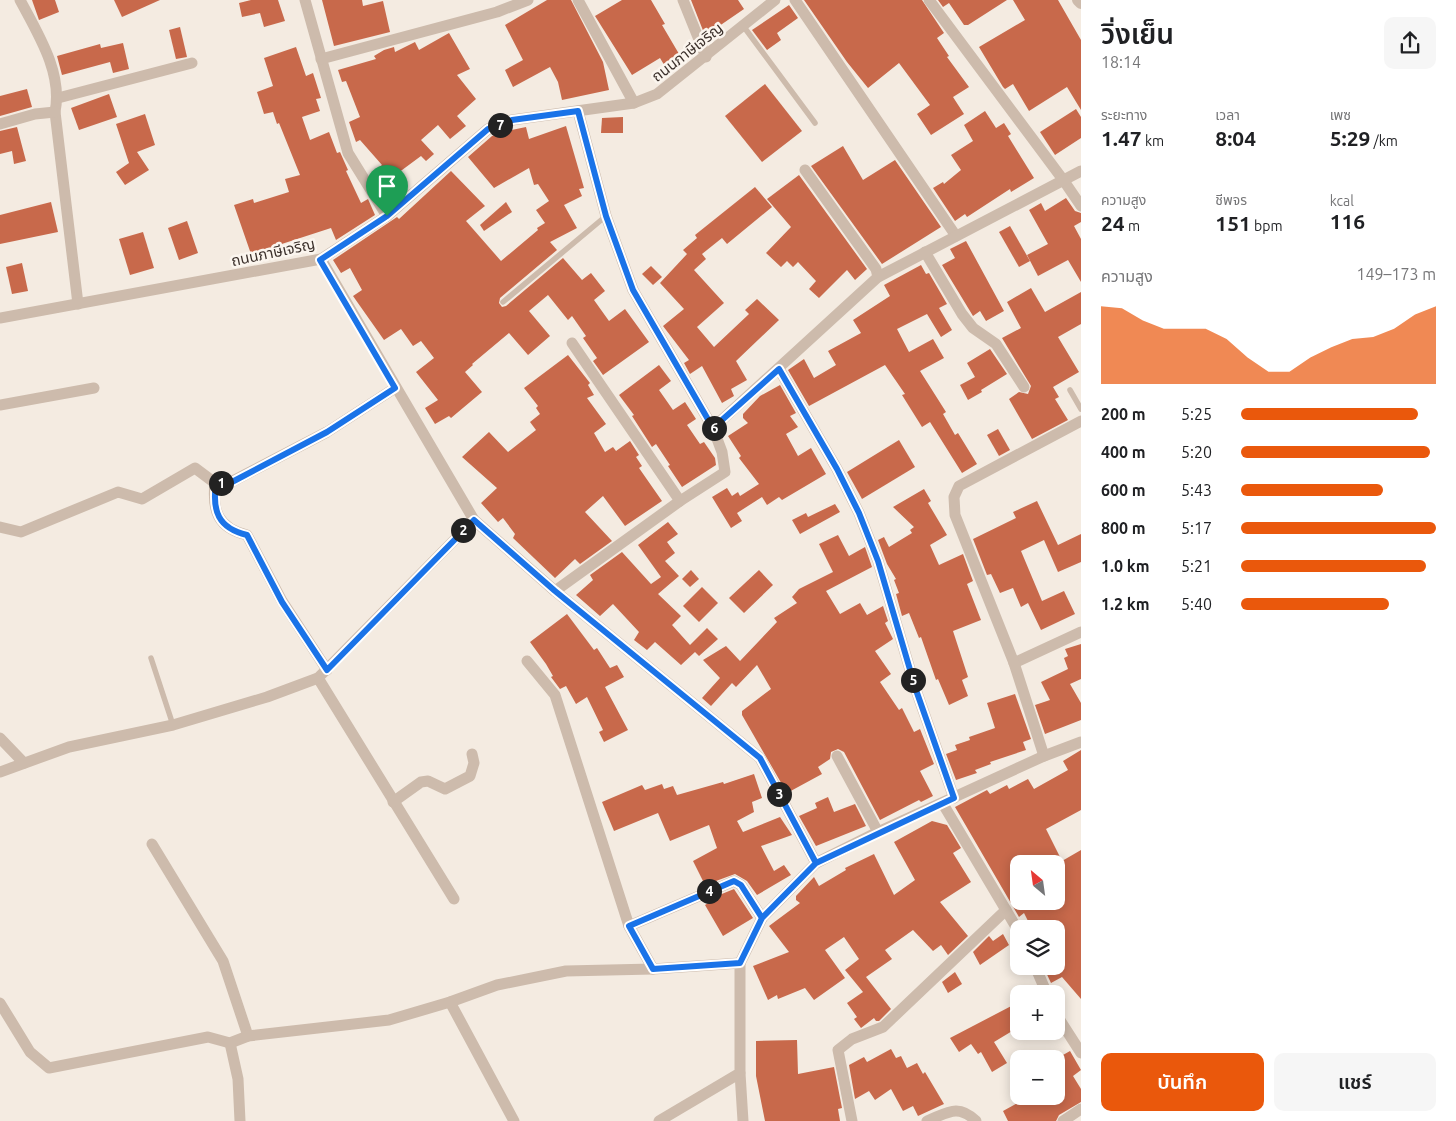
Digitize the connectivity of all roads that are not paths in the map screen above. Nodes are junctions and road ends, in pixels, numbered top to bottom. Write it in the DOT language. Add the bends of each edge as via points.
graph roads {
  1 [pos="20,0"];
  2 [pos="305,0"];
  3 [pos="528,0"];
  4 [pos="578,0"];
  5 [pos="683,0"];
  6 [pos="775,0"];
  7 [pos="795,0"];
  8 [pos="929,0"];
  9 [pos="1078,0"];
  10 [pos="1081,4"];
  11 [pos="744,27"];
  12 [pos="706,57"];
  13 [pos="321,58"];
  14 [pos="192,63"];
  15 [pos="58,98"];
  16 [pos="634,103"];
  17 [pos="578,111"];
  18 [pos="55,112"];
  19 [pos="815,122"];
  20 [pos="0,124"];
  21 [pos="805,170"];
  22 [pos="1081,171"];
  23 [pos="1064,180"];
  24 [pos="1081,206"];
  25 [pos="387,216"];
  26 [pos="606,216"];
  27 [pos="956,236"];
  28 [pos="925,252"];
  29 [pos="320,260"];
  30 [pos="878,277"];
  31 [pos="503,302"];
  32 [pos="78,304"];
  33 [pos="0,318"];
  34 [pos="572,343"];
  35 [pos="779,369"];
  36 [pos="1024,387"];
  37 [pos="94,388"];
  38 [pos="395,388"];
  39 [pos="1070,390"];
  40 [pos="0,405"];
  41 [pos="1081,409"];
  42 [pos="1081,421"];
  43 [pos="713,428"];
  44 [pos="216,483"];
  45 [pos="680,501"];
  46 [pos="474,520"];
  47 [pos="0,527"];
  48 [pos="555,591"];
  49 [pos="1081,632"];
  50 [pos="151,658"];
  51 [pos="527,661"];
  52 [pos="1014,663"];
  53 [pos="327,670"];
  54 [pos="318,678"];
  55 [pos="173,725"];
  56 [pos="0,738"];
  57 [pos="1081,742"];
  58 [pos="472,754"];
  59 [pos="837,756"];
  60 [pos="1044,756"];
  61 [pos="24,763"];
  62 [pos="0,772"];
  63 [pos="954,798"];
  64 [pos="393,802"];
  65 [pos="943,804"];
  66 [pos="878,832"];
  67 [pos="152,844"];
  68 [pos="816,863"];
  69 [pos="454,899"];
  70 [pos="1006,910"];
  71 [pos="762,918"];
  72 [pos="1012,920"];
  73 [pos="629,926"];
  74 [pos="740,963"];
  75 [pos="653,969"];
  76 [pos="450,1002"];
  77 [pos="0,1003"];
  78 [pos="4,1015"];
  79 [pos="1065,1028"];
  80 [pos="248,1036"];
  81 [pos="230,1043"];
  82 [pos="1081,1053"];
  83 [pos="740,1073"];
  84 [pos="1081,1109"];
  85 [pos="240,1121"];
  86 [pos="514,1121"];
  87 [pos="659,1121"];
  88 [pos="743,1121"];
  89 [pos="852,1121"];
  90 [pos="927,1121"];
  91 [pos="976,1121"];
  92 [pos="1063,1121"];
  1 -- 15 [label="street" via="48,54"];
  2 -- 13 [label="street"];
  3 -- 13 [label="street" via="497,12"];
  4 -- 16 [label="street"];
  5 -- 12 [label="street"];
  6 -- 11 [label="street, ถนนภาษีเจริญ"];
  7 -- 27 [label="street"];
  8 -- 23 [label="street"];
  9 -- 10 [label="street"];
  11 -- 12 [label="street, ถนนภาษีเจริญ"];
  11 -- 19 [label="lane"];
  12 -- 16 [label="street, ถนนภาษีเจริญ" via="656,94"];
  13 -- 25 [label="street" via="348,153"];
  14 -- 15 [label="street"];
  15 -- 18 [label="street"];
  16 -- 17 [label="street, ถนนภาษีเจริญ"];
  17 -- 25 [label="street, ถนนภาษีเจริญ" via="512,120 488,129"];
  17 -- 26 [label="street"];
  18 -- 20 [label="street"];
  18 -- 32 [label="street"];
  21 -- 30 [label="street" via="876,269"];
  22 -- 23 [label="street"];
  23 -- 24 [label="street"];
  23 -- 27 [label="street"];
  25 -- 29 [label="street, ถนนภาษีเจริญ"];
  26 -- 31 [label="lane"];
  26 -- 43 [label="street" via="633,290"];
  27 -- 28 [label="street"];
  28 -- 30 [label="street"];
  28 -- 36 [label="street" via="962,314 973,328 996,344"];
  29 -- 32 [label="street, ถนนภาษีเจริญ"];
  29 -- 38 [label="street"];
  30 -- 35 [label="street"];
  32 -- 33 [label="street, ถนนภาษีเจริญ"];
  34 -- 45 [label="street"];
  35 -- 43 [label="street"];
  35 -- 63 [label="street" via="859,513 878,561 918,698"];
  37 -- 40 [label="street"];
  38 -- 44 [label="street" via="327,432 232,482"];
  38 -- 46 [label="street"];
  39 -- 41 [label="lane"];
  42 -- 52 [label="street" via="958,486 954,497 955,515"];
  43 -- 45 [label="street" via="725,472"];
  44 -- 47 [label="street" via="195,468 142,499 118,492 21,532"];
  44 -- 53 [label="street" via="213,502 222,521 232,531 247,535 282,602"];
  45 -- 48 [label="street"];
  46 -- 48 [label="street"];
  46 -- 53 [label="street"];
  48 -- 68 [label="street" via="760,758"];
  49 -- 52 [label="street"];
  50 -- 55 [label="lane"];
  51 -- 73 [label="street" via="555,695"];
  52 -- 60 [label="street"];
  53 -- 54 [label="street"];
  54 -- 55 [label="street"];
  54 -- 64 [label="street"];
  55 -- 61 [label="street" via="70,747"];
  56 -- 61 [label="street"];
  57 -- 60 [label="street"];
  58 -- 64 [label="street" via="474,763 470,776 445,789 428,780 421,782"];
  59 -- 66 [label="street"];
  60 -- 63 [label="street"];
  61 -- 62 [label="street"];
  63 -- 65 [label="street"];
  64 -- 69 [label="street"];
  65 -- 66 [label="street"];
  65 -- 70 [label="street"];
  66 -- 68 [label="street"];
  67 -- 80 [label="street" via="223,961"];
  68 -- 71 [label="street"];
  70 -- 72 [label="street"];
  70 -- 89 [label="street" via="883,1027 852,1039 838,1050"];
  71 -- 73 [label="street" via="741,885 734,881"];
  71 -- 74 [label="street"];
  73 -- 75 [label="street"];
  74 -- 75 [label="street"];
  74 -- 83 [label="street"];
  75 -- 76 [label="street" via="566,970 496,985"];
  76 -- 80 [label="street" via="389,1020"];
  76 -- 86 [label="street"];
  77 -- 78 [label="street"];
  78 -- 81 [label="street" via="30,1052 49,1068 208,1037"];
  79 -- 82 [label="street"];
  80 -- 81 [label="street"];
  81 -- 85 [label="street" via="238,1079"];
  83 -- 87 [label="street"];
  83 -- 88 [label="street"];
  84 -- 92 [label="street"];
  90 -- 91 [label="street" via="954,1110 969,1114"];
}
